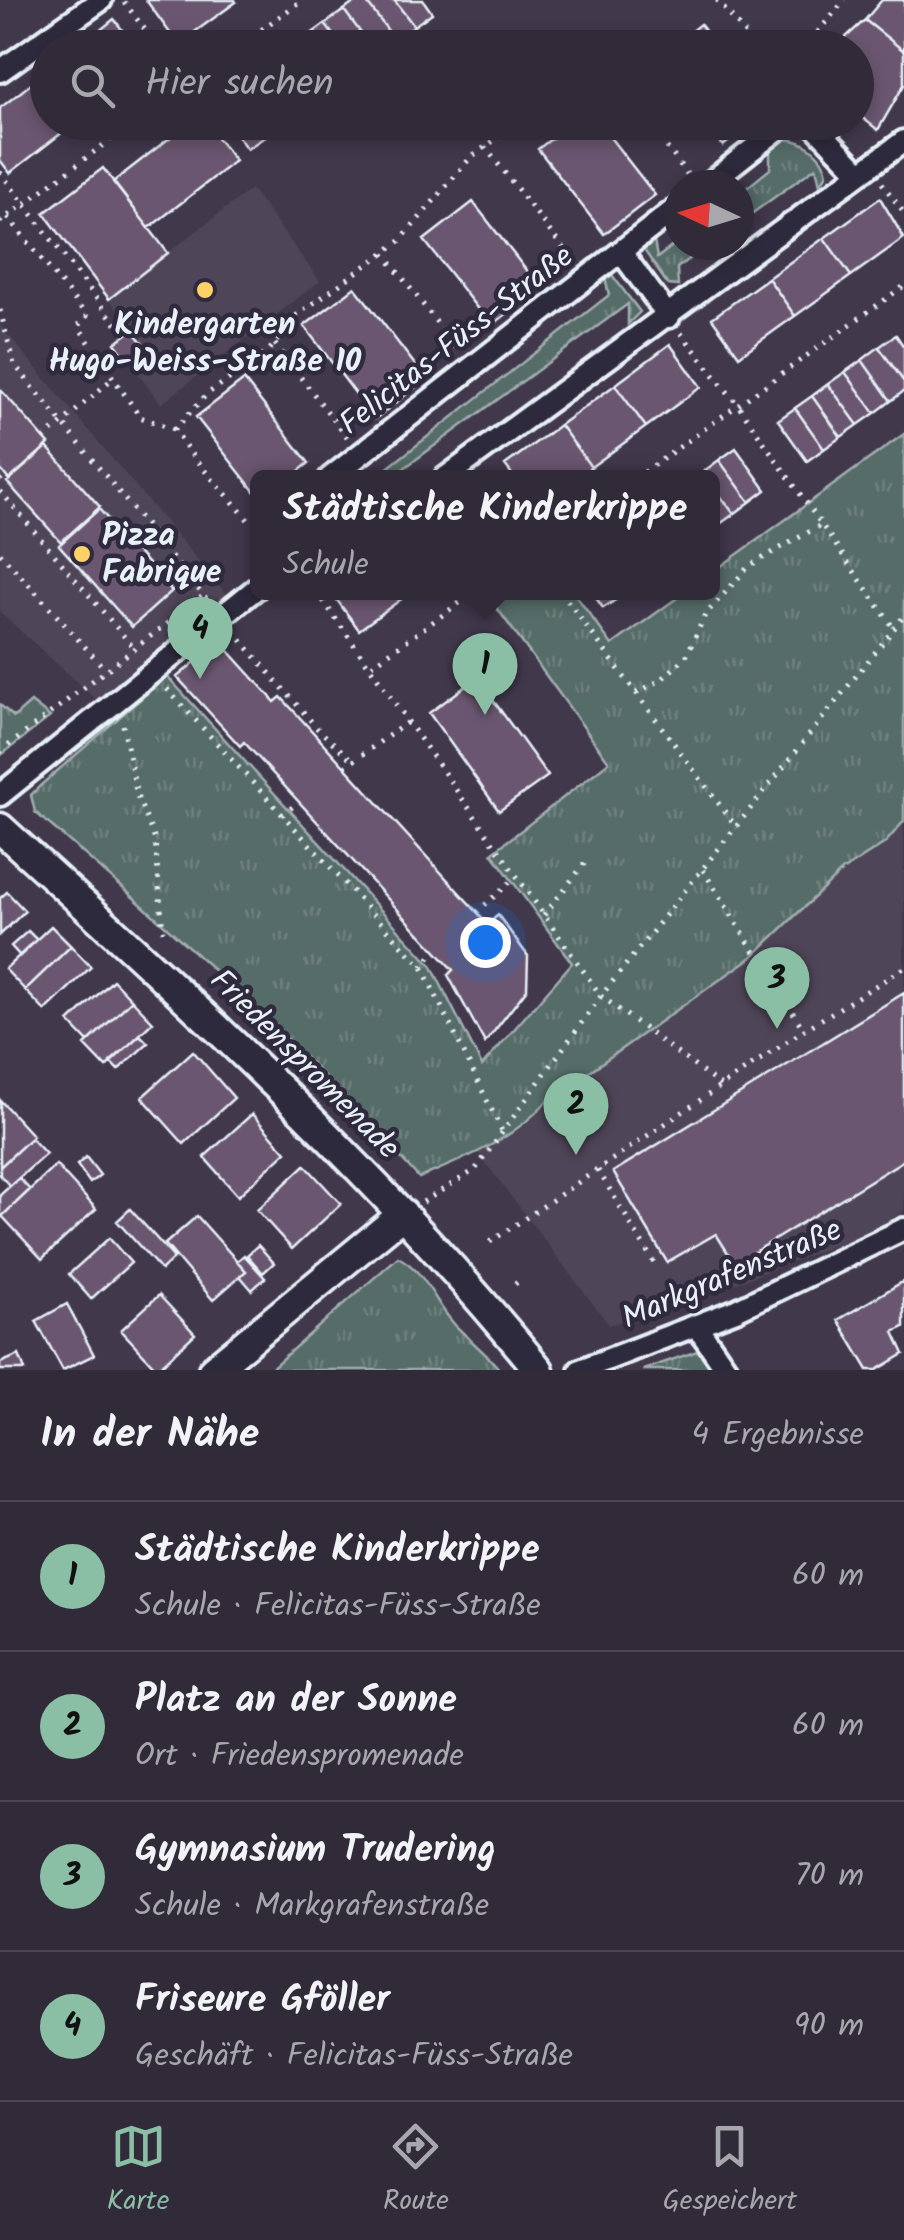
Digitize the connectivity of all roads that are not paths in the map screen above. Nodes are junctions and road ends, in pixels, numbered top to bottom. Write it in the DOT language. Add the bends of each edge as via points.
graph roads {
  1 [pos="101,0"];
  2 [pos="58,30"];
  3 [pos="30,50"];
  4 [pos="0,71"];
  5 [pos="764,140"];
  6 [pos="832,140"];
  7 [pos="904,141"];
  8 [pos="865,169"];
  9 [pos="726,170"];
  10 [pos="664,218"];
  11 [pos="620,252"];
  12 [pos="668,317"];
  13 [pos="340,470"];
  14 [pos="457,470"];
  15 [pos="250,593"];
  16 [pos="0,795"];
  17 [pos="0,828"];
  18 [pos="403,1214"];
  19 [pos="904,1229"];
  20 [pos="696,1325"];
  21 [pos="213,1370"];
  22 [pos="539,1370"];
  23 [pos="580,1370"];
  24 [pos="726,1370"];
  1 -- 2 [label="street"];
  3 -- 4 [label="street"];
  5 -- 9 [label="street"];
  6 -- 8 [label="street"];
  7 -- 8 [label="street"];
  8 -- 12 [label="street"];
  10 -- 11 [label="street, Felicitas-Füss-Straße"];
  11 -- 12 [label="street, Felicitas-Füss-Straße"];
  11 -- 13 [label="street, Felicitas-Füss-Straße"];
  12 -- 14 [label="street"];
  15 -- 16 [label="street"];
  17 -- 18 [label="street, Friedenspromenade" via="247,1054"];
  18 -- 21 [label="street"];
  18 -- 22 [label="street, Friedenspromenade"];
  19 -- 20 [label="street, Markgrafenstraße"];
  20 -- 23 [label="street, Markgrafenstraße"];
  20 -- 24 [label="street"];
}
